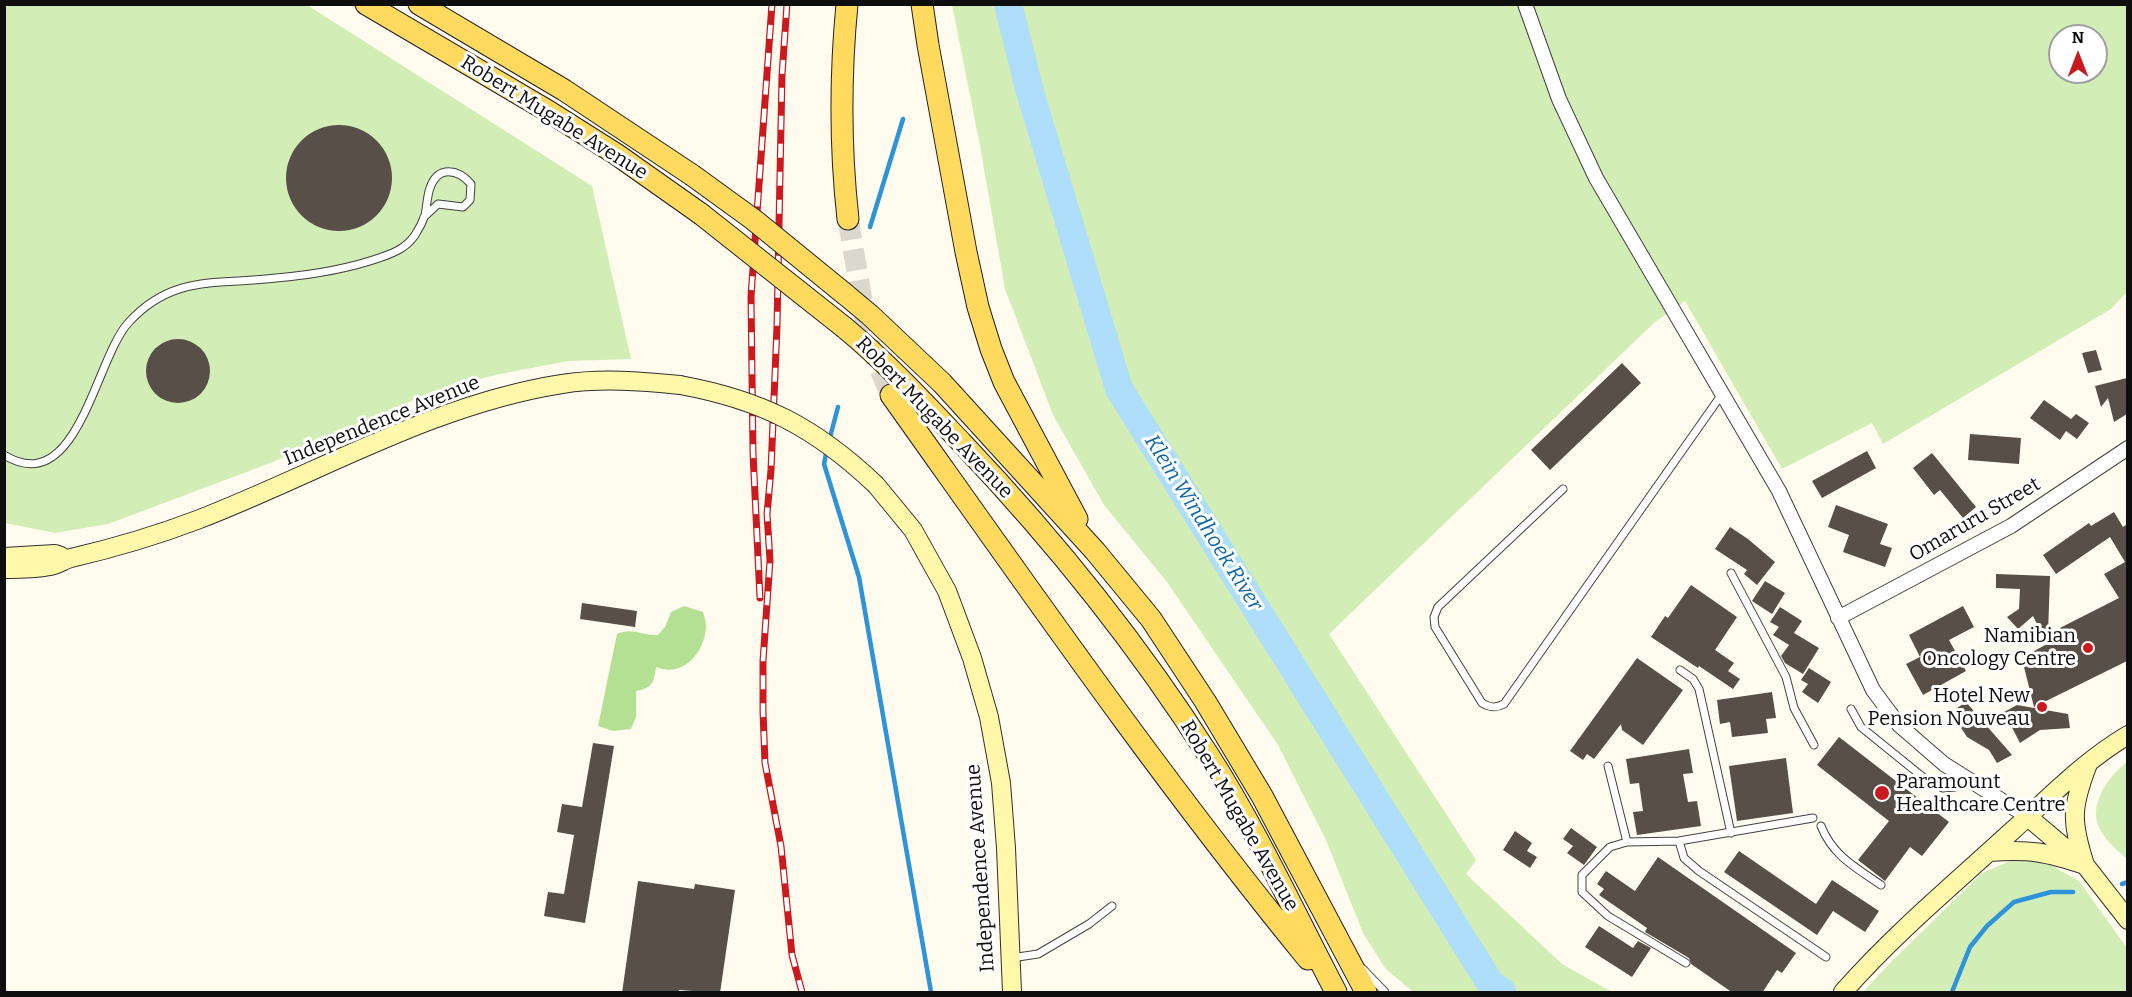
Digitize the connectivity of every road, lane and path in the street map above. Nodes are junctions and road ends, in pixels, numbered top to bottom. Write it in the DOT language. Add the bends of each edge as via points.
graph roads {
  1 [pos="366,4"];
  2 [pos="419,4"];
  3 [pos="847,4"];
  4 [pos="922,4"];
  5 [pos="1525,4"];
  6 [pos="424,217"];
  7 [pos="848,219"];
  8 [pos="1723,393"];
  9 [pos="891,395"];
  10 [pos="2127,448"];
  11 [pos="4,455"];
  12 [pos="1563,489"];
  13 [pos="1095,551"];
  14 [pos="6,559"];
  15 [pos="1731,573"];
  16 [pos="1838,618"];
  17 [pos="1680,670"];
  18 [pos="1851,709"];
  19 [pos="2127,735"];
  20 [pos="1814,745"];
  21 [pos="2090,760"];
  22 [pos="1608,765"];
  23 [pos="1964,777"];
  24 [pos="2028,817"];
  25 [pos="1813,818"];
  26 [pos="1821,826"];
  27 [pos="1731,833"];
  28 [pos="1679,841"];
  29 [pos="1627,842"];
  30 [pos="1989,852"];
  31 [pos="2085,865"];
  32 [pos="1881,885"];
  33 [pos="1112,906"];
  34 [pos="2127,920"];
  35 [pos="1343,947"];
  36 [pos="1826,957"];
  37 [pos="1011,958"];
  38 [pos="1686,963"];
  39 [pos="1012,993"];
  40 [pos="1335,993"];
  41 [pos="1366,993"];
  42 [pos="1385,993"];
  43 [pos="1843,993"];
  1 -- 40 [label="main road, Robert Mugabe Avenue, bridge" via="548,111 701,214 874,352 927,406 1060,551 1107,610 1209,756"];
  2 -- 13 [label="main road, Robert Mugabe Avenue, bridge" via="564,90 754,220 870,315 942,383"];
  3 -- 7 [label="main road" via="841,62 841,130"];
  4 -- 13 [label="main road" via="966,252 991,349 1004,382"];
  5 -- 8 [label="street" via="1559,99 1596,178"];
  6 -- 6 [label="lane" via="436,176 446,170 455,172 471,184 470,200 463,207 438,204"];
  6 -- 11 [label="lane" via="404,248 381,257 328,271 206,283 158,297 127,323 67,444 44,462 30,465"];
  8 -- 12 [label="lane" via="1504,704 1489,707 1482,702 1435,627 1434,617 1438,607"];
  8 -- 16 [label="street" via="1779,491"];
  9 -- 40 [label="main road" via="1096,683 1246,884"];
  10 -- 16 [label="street, Omaruru Street" via="2011,526"];
  13 -- 35 [label="main road, Robert Mugabe Avenue" via="1151,619 1205,701 1278,823"];
  14 -- 37 [label="main road, Independence Avenue, bridge" via="51,566 131,544 282,486 421,424 490,400 542,388 595,381 641,381 739,398 780,416 854,464 913,530 937,570 956,611 989,717 1001,783"];
  15 -- 20 [label="lane" via="1786,676 1794,708"];
  16 -- 23 [label="street" via="1885,708 1920,744"];
  17 -- 27 [label="lane" via="1699,689"];
  18 -- 23 [label="lane" via="1861,728 1929,782 1955,788"];
  19 -- 21 [label="main road"];
  21 -- 24 [label="main road"];
  21 -- 31 [label="main road" via="2076,794 2074,812"];
  22 -- 29 [label="lane"];
  23 -- 24 [label="street"];
  24 -- 30 [label="main road"];
  24 -- 31 [label="main road"];
  25 -- 27 [label="lane"];
  26 -- 32 [label="lane" via="1837,854"];
  27 -- 28 [label="lane"];
  28 -- 29 [label="lane"];
  28 -- 36 [label="lane" via="1684,858 1699,871"];
  29 -- 38 [label="lane" via="1610,847 1582,875 1582,892 1608,916"];
  30 -- 31 [label="main road" via="2042,852"];
  30 -- 43 [label="main road" via="1892,939"];
  31 -- 34 [label="main road"];
  33 -- 37 [label="lane" via="1038,954"];
  35 -- 41 [label="main road, Robert Mugabe Avenue"];
  35 -- 42 [label="lane"];
  37 -- 39 [label="main road, Independence Avenue"];
}
